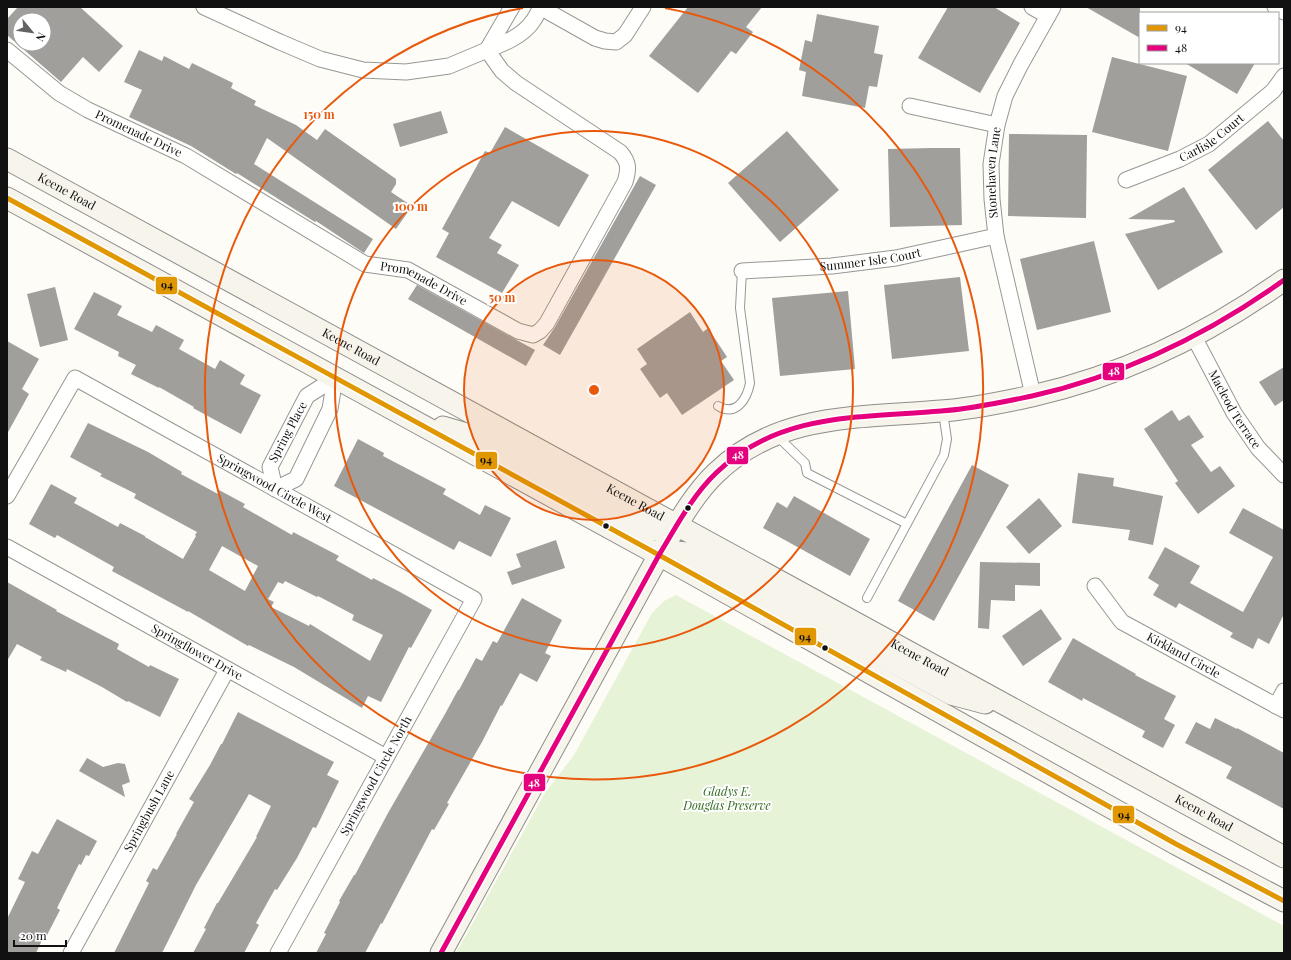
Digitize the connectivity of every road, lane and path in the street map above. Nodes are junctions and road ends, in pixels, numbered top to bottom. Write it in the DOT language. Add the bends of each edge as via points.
graph roads {
  1 [pos="204,7"];
  2 [pos="512,7"];
  3 [pos="540,7"];
  4 [pos="643,7"];
  5 [pos="1032,7"];
  6 [pos="1275,7"];
  7 [pos="1050,12"];
  8 [pos="1284,12"];
  9 [pos="7,50"];
  10 [pos="487,50"];
  11 [pos="1284,76"];
  12 [pos="910,106"];
  13 [pos="997,125"];
  14 [pos="7,159"];
  15 [pos="1126,180"];
  16 [pos="7,198"];
  17 [pos="996,236"];
  18 [pos="742,271"];
  19 [pos="1284,280"];
  20 [pos="1194,337"];
  21 [pos="335,378"];
  22 [pos="1033,396"];
  23 [pos="718,406"];
  24 [pos="943,411"];
  25 [pos="404,416"];
  26 [pos="776,434"];
  27 [pos="1284,475"];
  28 [pos="275,489"];
  29 [pos="7,496"];
  30 [pos="907,524"];
  31 [pos="677,526"];
  32 [pos="7,547"];
  33 [pos="659,555"];
  34 [pos="1095,586"];
  35 [pos="866,598"];
  36 [pos="474,599"];
  37 [pos="227,670"];
  38 [pos="1284,692"];
  39 [pos="1280,708"];
  40 [pos="1015,710"];
  41 [pos="386,757"];
  42 [pos="1284,857"];
  43 [pos="1284,901"];
  44 [pos="71,953"];
  45 [pos="278,953"];
  46 [pos="441,953"];
  1 -- 10 [label="street" via="320,58 363,70 406,72 449,66"];
  2 -- 10 [label="street"];
  3 -- 4 [label="street" via="595,38 616,42 625,35"];
  3 -- 10 [label="street" via="525,30"];
  5 -- 7 [label="street"];
  6 -- 8 [label="street"];
  7 -- 13 [label="street, Stonehaven Lane" via="1005,96"];
  9 -- 10 [label="street, Promenade Drive" via="59,93 88,110 186,156 364,264 408,270 518,331 533,335 547,323 625,182 628,166 620,152 516,83 502,71"];
  11 -- 15 [label="street, Carlisle Court" via="1268,95 1209,144 1180,159"];
  12 -- 13 [label="street"];
  13 -- 17 [label="street, Stonehaven Lane" via="991,164"];
  14 -- 31 [label="main road, Keene Road"];
  16 -- 21 [label="main road"];
  17 -- 18 [label="street, Summer Isle Court" via="896,258 832,266"];
  17 -- 22 [label="street, Stonehaven Lane"];
  18 -- 23 [label="lane" via="740,308 749,391 741,404 723,410"];
  19 -- 20 [label="main road"];
  20 -- 22 [label="main road" via="1144,360 1083,383"];
  20 -- 27 [label="street, Macleod Terrace" via="1234,414 1258,448"];
  21 -- 25 [label="main road"];
  21 -- 28 [label="street" via="330,409 296,479"];
  21 -- 28 [label="street, Spring Place" via="308,396 304,402 270,467"];
  22 -- 24 [label="main road"];
  24 -- 26 [label="main road" via="829,420"];
  24 -- 30 [label="lane" via="947,439 944,455"];
  25 -- 31 [label="main road" via="470,435 635,525 662,531"];
  25 -- 33 [label="main road"];
  26 -- 30 [label="lane" via="805,463 807,473"];
  26 -- 31 [label="main road" via="734,456 714,474"];
  28 -- 29 [label="street, Springwood Circle West" via="75,378"];
  28 -- 36 [label="street, Springwood Circle West"];
  30 -- 35 [label="lane"];
  31 -- 33 [label="main road"];
  31 -- 40 [label="main road, Keene Road"];
  32 -- 37 [label="street, Springflower Drive"];
  33 -- 40 [label="main road" via="691,553 704,558 951,694"];
  33 -- 43 [label="main road" via="1176,844"];
  33 -- 46 [label="main road"];
  34 -- 39 [label="street, Kirkland Circle" via="1122,622"];
  36 -- 41 [label="street, Springwood Circle North"];
  37 -- 41 [label="street, Springflower Drive"];
  37 -- 44 [label="street, Springbush Lane"];
  38 -- 39 [label="street"];
  40 -- 42 [label="main road, Keene Road"];
  41 -- 45 [label="street, Springwood Circle North"];
}
